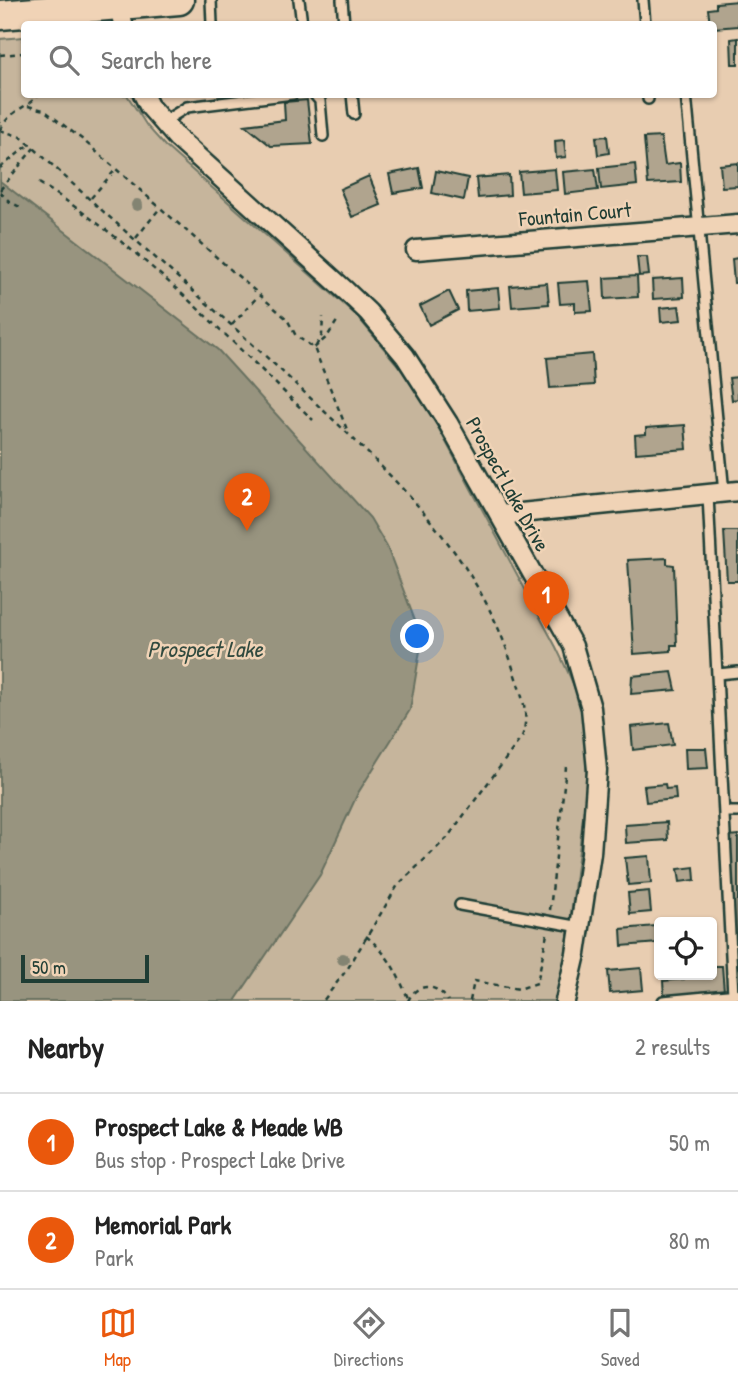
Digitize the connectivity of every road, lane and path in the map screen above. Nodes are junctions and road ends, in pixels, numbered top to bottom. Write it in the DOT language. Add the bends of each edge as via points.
graph roads {
  1 [pos="179,0"];
  2 [pos="211,0"];
  3 [pos="299,0"];
  4 [pos="342,0"];
  5 [pos="643,0"];
  6 [pos="120,10"];
  7 [pos="0,15"];
  8 [pos="212,21"];
  9 [pos="302,21"];
  10 [pos="344,21"];
  11 [pos="645,21"];
  12 [pos="21,53"];
  13 [pos="0,55"];
  14 [pos="36,98"];
  15 [pos="145,98"];
  16 [pos="317,98"];
  17 [pos="353,98"];
  18 [pos="686,98"];
  19 [pos="223,99"];
  20 [pos="28,106"];
  21 [pos="355,114"];
  22 [pos="163,122"];
  23 [pos="323,136"];
  24 [pos="30,144"];
  25 [pos="34,148"];
  26 [pos="0,168"];
  27 [pos="116,169"];
  28 [pos="39,183"];
  29 [pos="0,191"];
  30 [pos="91,198"];
  31 [pos="22,208"];
  32 [pos="160,208"];
  33 [pos="738,224"];
  34 [pos="699,227"];
  35 [pos="136,238"];
  36 [pos="416,250"];
  37 [pos="258,295"];
  38 [pos="323,317"];
  39 [pos="339,318"];
  40 [pos="232,325"];
  41 [pos="314,348"];
  42 [pos="313,420"];
  43 [pos="349,434"];
  44 [pos="723,493"];
  45 [pos="500,515"];
  46 [pos="738,672"];
  47 [pos="718,674"];
  48 [pos="738,812"];
  49 [pos="724,813"];
  50 [pos="460,905"];
  51 [pos="580,927"];
  52 [pos="366,936"];
  53 [pos="736,994"];
  54 [pos="408,1000"];
  55 [pos="323,1001"];
  56 [pos="448,1001"];
  57 [pos="565,1001"];
  58 [pos="663,1001"];
  1 -- 6 [label="main road"];
  2 -- 8 [label="lane"];
  3 -- 9 [label="lane"];
  4 -- 10 [label="lane"];
  5 -- 11 [label="lane"];
  6 -- 7 [label="main road"];
  12 -- 13 [label="path"];
  14 -- 20 [label="path"];
  15 -- 22 [label="street, Prospect Lake Drive"];
  16 -- 23 [label="lane"];
  17 -- 21 [label="lane"];
  18 -- 34 [label="lane"];
  19 -- 22 [label="lane" via="187,107"];
  20 -- 24 [label="path" via="7,116 0,130"];
  20 -- 27 [label="path" via="44,110"];
  22 -- 45 [label="street, Prospect Lake Drive" via="386,332 448,423"];
  24 -- 25 [label="path"];
  24 -- 26 [label="path"];
  25 -- 29 [label="path"];
  25 -- 30 [label="path"];
  27 -- 30 [label="path"];
  27 -- 32 [label="path"];
  28 -- 42 [label="path" via="125,243"];
  29 -- 31 [label="path"];
  30 -- 35 [label="path"];
  32 -- 35 [label="path"];
  32 -- 37 [label="path"];
  33 -- 34 [label="street, Fountain Court"];
  34 -- 36 [label="street, Fountain Court"];
  34 -- 44 [label="lane"];
  35 -- 40 [label="path"];
  37 -- 40 [label="path"];
  37 -- 41 [label="path" via="287,319 296,336"];
  38 -- 41 [label="path" via="322,335"];
  39 -- 41 [label="path"];
  40 -- 43 [label="path"];
  41 -- 43 [label="path"];
  43 -- 52 [label="path" via="402,486 468,569 510,657 527,722 522,737 480,795 447,838 398,885"];
  44 -- 45 [label="street"];
  44 -- 47 [label="lane"];
  45 -- 51 [label="street, Prospect Lake Drive" via="573,646 591,708 597,770"];
  46 -- 47 [label="lane"];
  47 -- 49 [label="lane"];
  48 -- 49 [label="lane"];
  49 -- 53 [label="lane"];
  50 -- 51 [label="lane"];
  51 -- 57 [label="street, Prospect Lake Drive"];
  52 -- 54 [label="path" via="392,963"];
  52 -- 55 [label="path"];
  53 -- 58 [label="lane"];
  54 -- 56 [label="path" via="417,989 428,986"];
}
